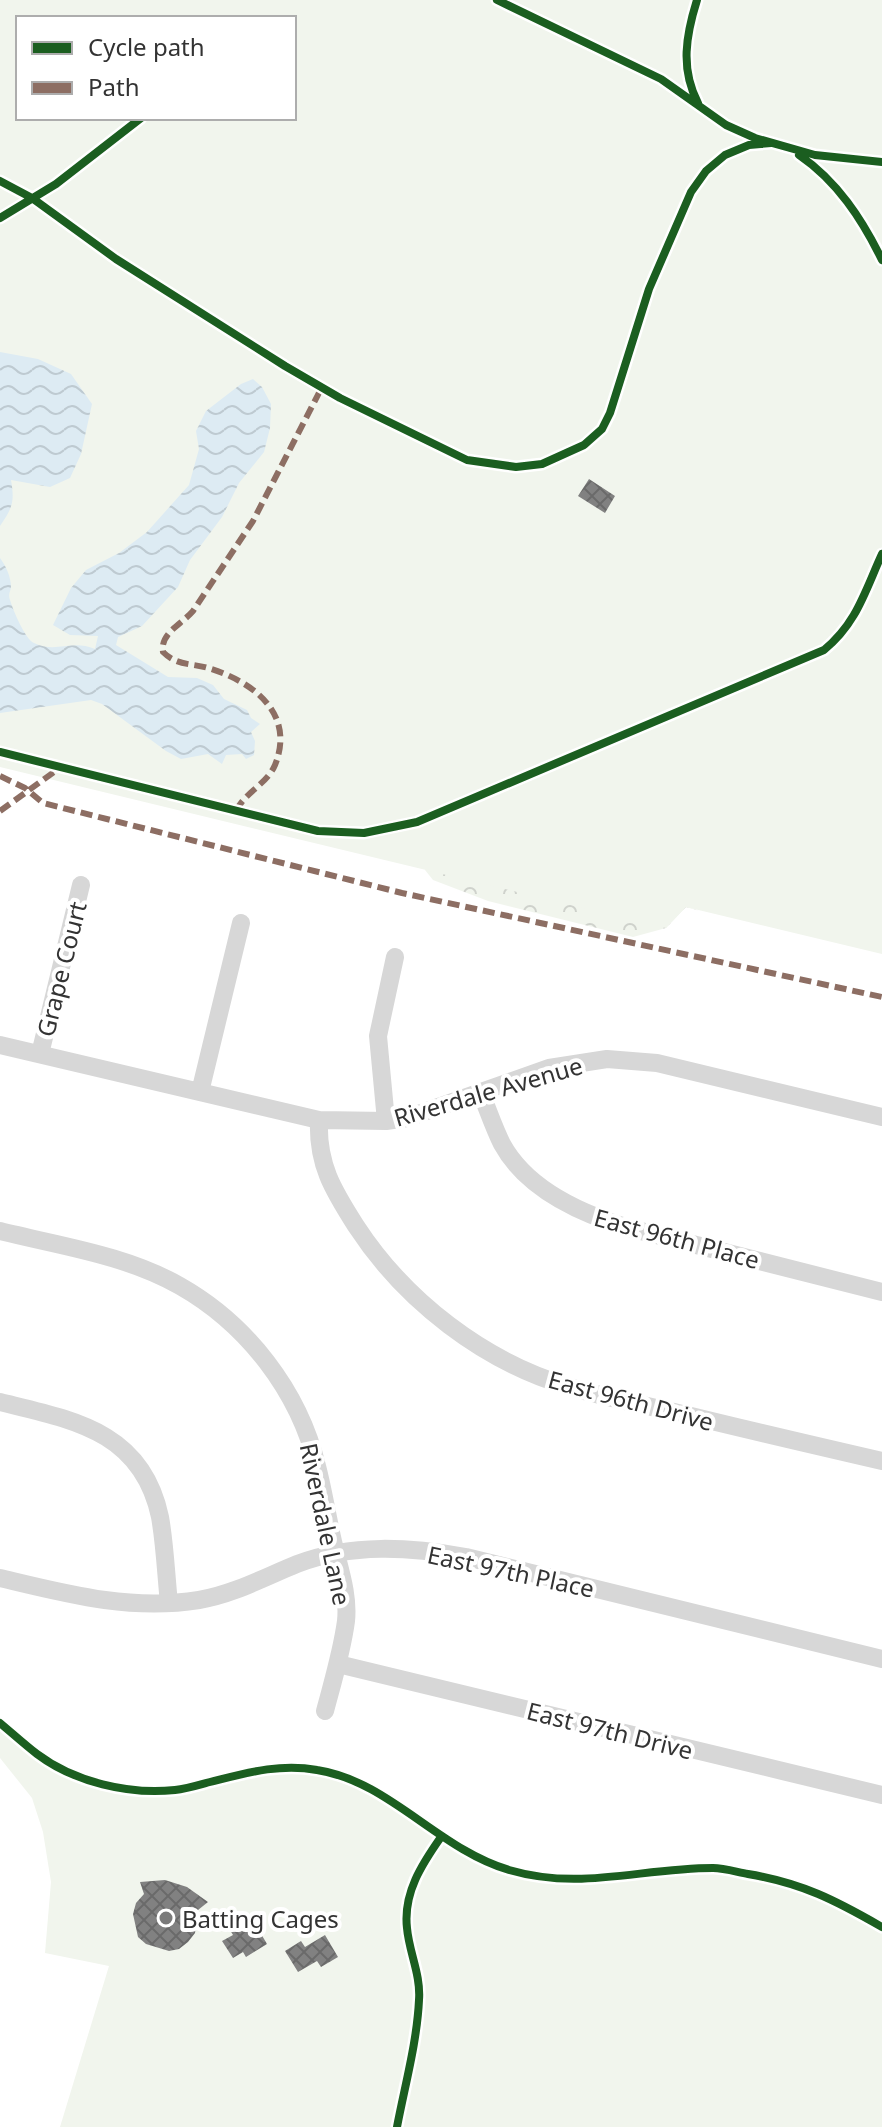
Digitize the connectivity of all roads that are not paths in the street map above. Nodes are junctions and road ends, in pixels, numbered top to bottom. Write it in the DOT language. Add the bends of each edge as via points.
graph roads {
  1 [pos="81,885"];
  2 [pos="241,923"];
  3 [pos="395,957"];
  4 [pos="0,1045"];
  5 [pos="40,1054"];
  6 [pos="200,1092"];
  7 [pos="481,1093"];
  8 [pos="882,1117"];
  9 [pos="319,1120"];
  10 [pos="386,1121"];
  11 [pos="0,1231"];
  12 [pos="882,1292"];
  13 [pos="0,1402"];
  14 [pos="882,1461"];
  15 [pos="335,1554"];
  16 [pos="0,1578"];
  17 [pos="169,1603"];
  18 [pos="882,1659"];
  19 [pos="338,1664"];
  20 [pos="325,1711"];
  21 [pos="882,1795"];
  1 -- 5 [label="street, Grape Court"];
  2 -- 6 [label="street"];
  3 -- 10 [label="street" via="378,1036"];
  4 -- 5 [label="street, Riverdale Avenue"];
  5 -- 6 [label="street, Riverdale Avenue"];
  6 -- 9 [label="street, Riverdale Avenue"];
  7 -- 8 [label="street, Riverdale Avenue" via="549,1068 619,1059 657,1063"];
  7 -- 10 [label="street, Riverdale Avenue"];
  7 -- 12 [label="street, East 96th Place" via="511,1158 576,1209 629,1228"];
  9 -- 10 [label="street, Riverdale Avenue"];
  9 -- 14 [label="street, East 96th Drive" via="318,1144 329,1180 365,1239 414,1295 471,1340 518,1367 569,1387"];
  11 -- 15 [label="street, Riverdale Lane" via="150,1271 236,1327 275,1373 307,1433"];
  13 -- 17 [label="street" via="82,1424 134,1460 153,1492 160,1518"];
  15 -- 17 [label="street, East 97th Place" via="217,1596"];
  15 -- 18 [label="street, East 97th Place" via="378,1548 466,1557"];
  15 -- 19 [label="street, Riverdale Lane" via="346,1607"];
  16 -- 17 [label="street, East 97th Place" via="94,1599"];
  19 -- 20 [label="street, Riverdale Lane"];
  19 -- 21 [label="street, East 97th Drive"];
}
